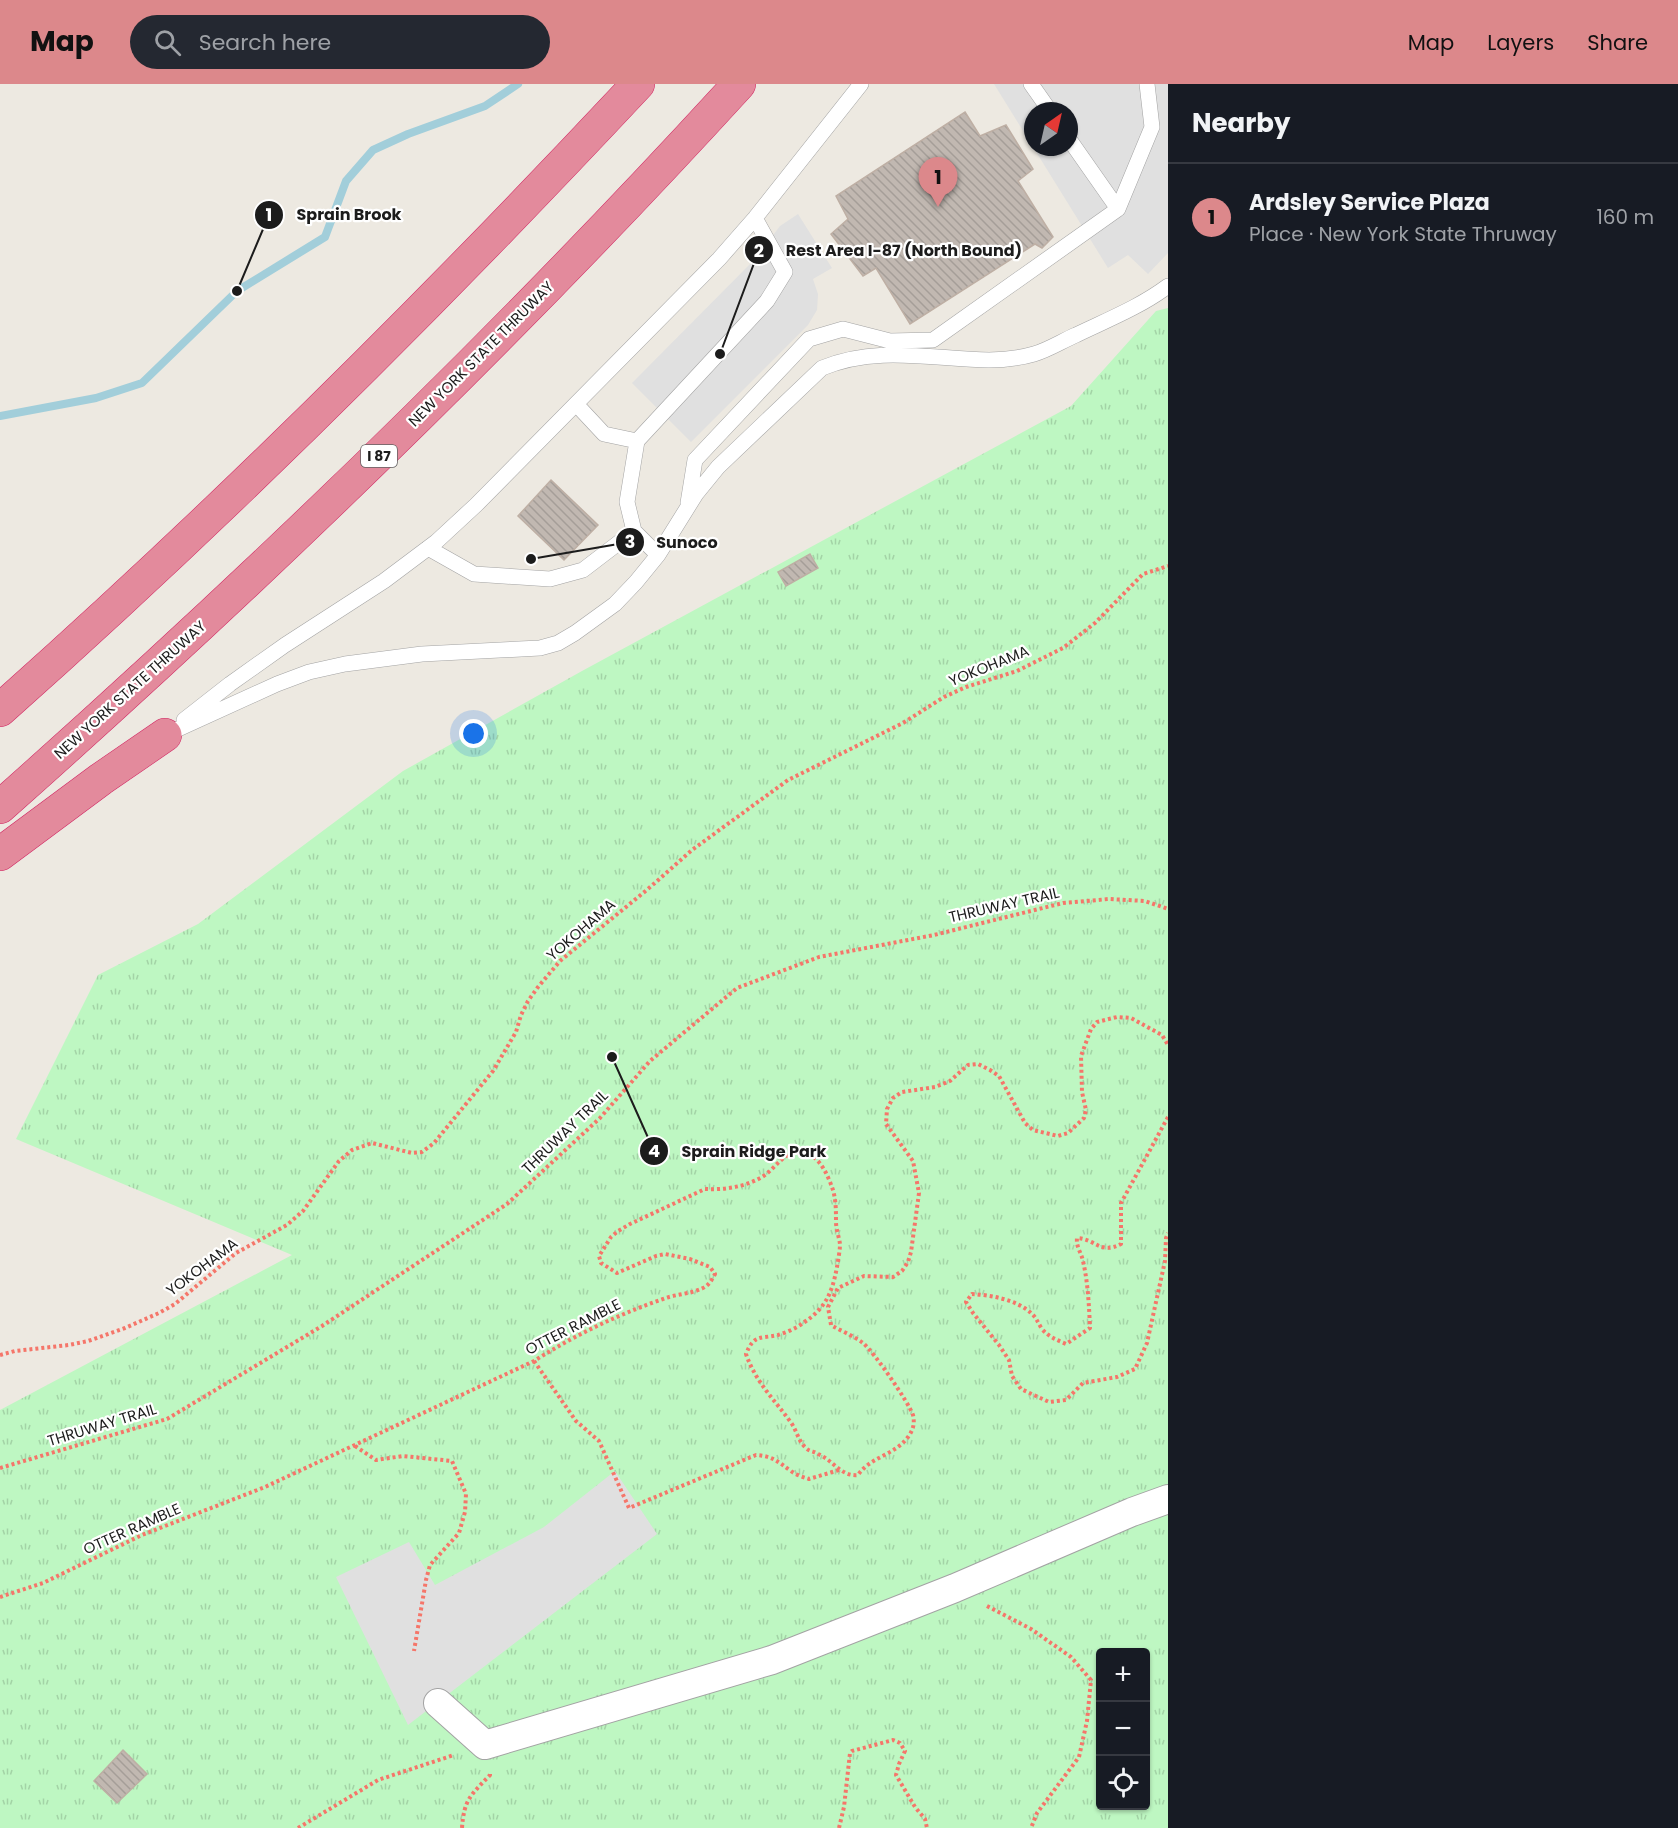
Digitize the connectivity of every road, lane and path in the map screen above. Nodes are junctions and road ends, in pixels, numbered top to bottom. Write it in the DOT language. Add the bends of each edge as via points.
graph roads {
  1 [pos="638,84"];
  2 [pos="739,84"];
  3 [pos="861,84"];
  4 [pos="1031,84"];
  5 [pos="1147,84"];
  6 [pos="1044,102"];
  7 [pos="1078,152"];
  8 [pos="1118,209"];
  9 [pos="755,218"];
  10 [pos="1168,286"];
  11 [pos="576,404"];
  12 [pos="637,441"];
  13 [pos="687,509"];
  14 [pos="634,531"];
  15 [pos="428,548"];
  16 [pos="658,555"];
  17 [pos="1168,566"];
  18 [pos="0,710"];
  19 [pos="165,735"];
  20 [pos="0,807"];
  21 [pos="0,854"];
  22 [pos="1168,909"];
  23 [pos="1168,1045"];
  24 [pos="1168,1117"];
  25 [pos="1168,1233"];
  26 [pos="0,1355"];
  27 [pos="534,1361"];
  28 [pos="354,1446"];
  29 [pos="0,1468"];
  30 [pos="839,1470"];
  31 [pos="1168,1499"];
  32 [pos="955,1588"];
  33 [pos="0,1597"];
  34 [pos="414,1651"];
  35 [pos="438,1703"];
  36 [pos="485,1745"];
  37 [pos="298,1828"];
  38 [pos="462,1828"];
  39 [pos="839,1828"];
  40 [pos="927,1828"];
  41 [pos="1031,1828"];
  1 -- 18 [label="highway" via="356,376 205,522"];
  2 -- 20 [label="highway, NEW YORK STATE THRUWAY / I 87" via="593,240 390,446 222,607"];
  3 -- 9 [label="lane"];
  4 -- 6 [label="lane"];
  5 -- 8 [label="lane" via="1152,126"];
  7 -- 8 [label="lane"];
  8 -- 13 [label="lane" via="933,340 890,341 843,329 809,339 695,460"];
  9 -- 11 [label="lane"];
  9 -- 12 [label="lane" via="785,272 767,301"];
  10 -- 13 [label="lane" via="1146,302 1035,354 990,360 866,356 822,368 718,466"];
  11 -- 12 [label="lane" via="604,434"];
  11 -- 15 [label="lane"];
  12 -- 14 [label="lane" via="627,502"];
  13 -- 16 [label="lane"];
  14 -- 15 [label="lane" via="583,570 550,579 474,574"];
  14 -- 16 [label="lane"];
  15 -- 19 [label="lane" via="230,684"];
  16 -- 19 [label="lane" via="615,603 558,643 540,648 383,658 309,672"];
  17 -- 26 [label="path, YOKOHAMA" via="1143,574 1095,623 1063,648 1017,671 944,697 903,723 788,780 692,850 560,961 528,1001 516,1032 493,1071 434,1143 422,1152 372,1143 352,1150 287,1225 236,1253 175,1304 88,1341"];
  19 -- 21 [label="highway"];
  22 -- 29 [label="path, THRUWAY TRAIL" via="1145,901 1063,903 819,957 737,988 650,1061 600,1118 507,1204 322,1326 167,1419"];
  23 -- 30 [label="path" via="1162,1035 1131,1018 1097,1022 1090,1029 1081,1056 1084,1118 1068,1133 1058,1136 1033,1130 1025,1123 999,1076 978,1064 968,1065 950,1081 902,1092 893,1098 886,1124 912,1161 919,1193 912,1252 902,1271 893,1277 864,1276 850,1282 838,1288 828,1307 831,1325 863,1342 875,1356 907,1404 914,1427 907,1439 886,1456 863,1467 858,1475 850,1476"];
  24 -- 25 [label="path" via="1121,1203 1121,1244 1105,1249 1077,1238 1088,1293 1090,1328 1066,1344 1052,1338 1023,1306 987,1294 972,1293 966,1302 1009,1360 1012,1376 1022,1389 1049,1402 1066,1401 1083,1383 1117,1377 1135,1369 1147,1343"];
  27 -- 28 [label="path, OTTER RAMBLE"];
  27 -- 30 [label="path" via="576,1421 599,1441 629,1508 756,1455 776,1460 809,1479"];
  27 -- 30 [label="path, OTTER RAMBLE" via="602,1322 703,1288 712,1281 715,1274 710,1267 665,1254 617,1273 608,1269 599,1256 618,1231 705,1189 743,1185 763,1176 784,1156 806,1153 823,1168 834,1195 840,1246 834,1286 826,1302 802,1324 778,1335 756,1339 746,1354 752,1370 804,1446"];
  28 -- 33 [label="path, OTTER RAMBLE" via="266,1487 142,1535 43,1583"];
  28 -- 34 [label="path" via="376,1460 403,1456 452,1461 466,1494 459,1533 430,1564"];
  31 -- 32 [label="street"];
  32 -- 36 [label="street" via="772,1660"];
  32 -- 41 [label="path" via="1031,1629 1071,1658 1091,1680 1079,1757 1037,1813"];
  35 -- 36 [label="street"];
  36 -- 37 [label="path" via="378,1780"];
  36 -- 38 [label="path" via="490,1775 463,1809"];
  39 -- 40 [label="path" via="850,1754 893,1740 905,1752 896,1775"];
}
